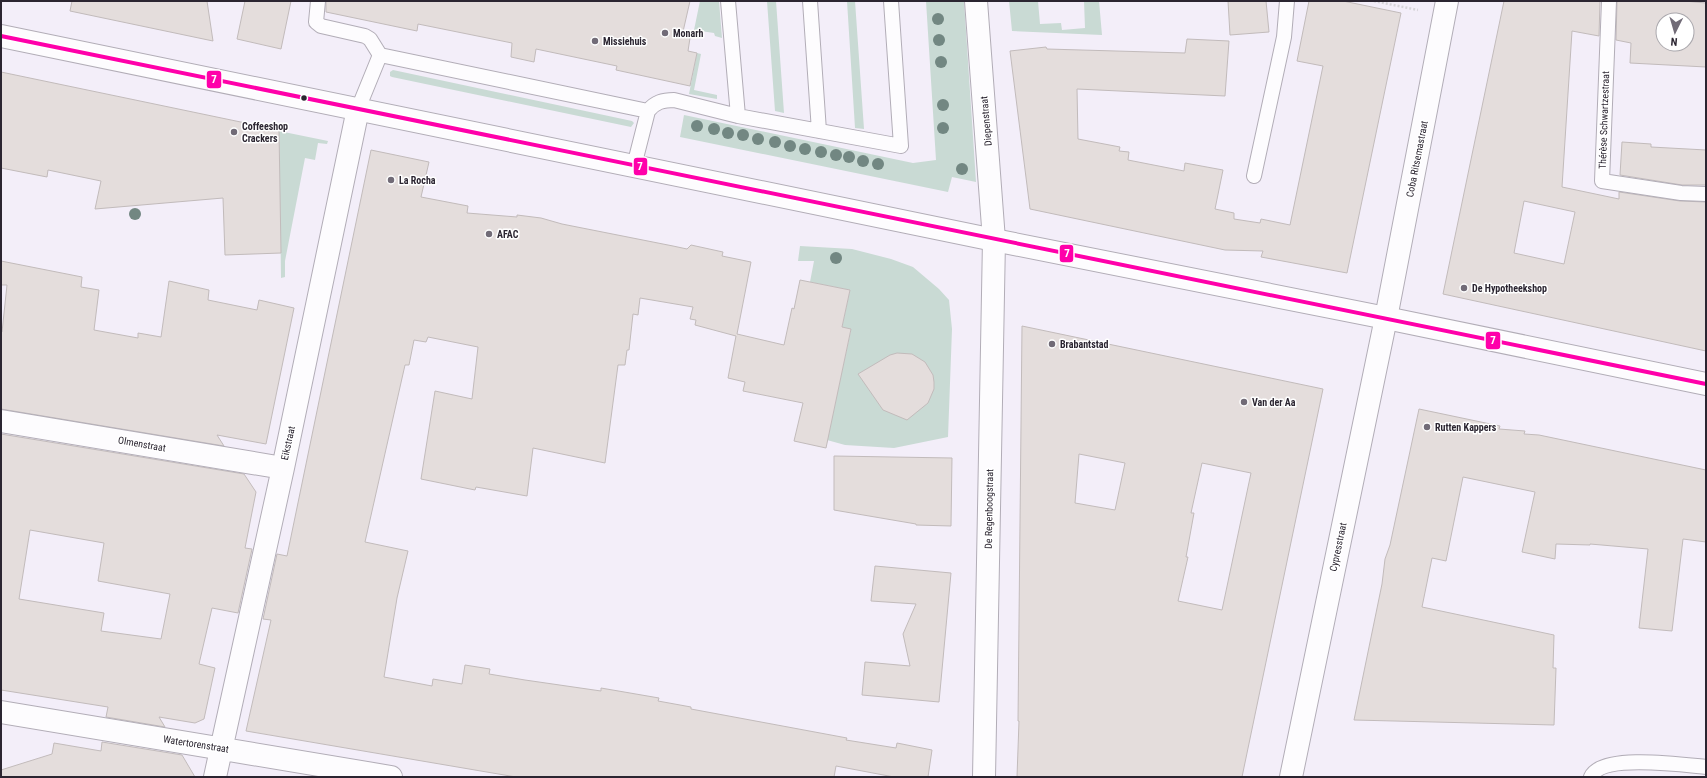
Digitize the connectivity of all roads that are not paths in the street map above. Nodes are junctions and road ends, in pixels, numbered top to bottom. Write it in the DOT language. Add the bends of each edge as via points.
graph roads {
  1 [pos="318,1"];
  2 [pos="728,1"];
  3 [pos="810,1"];
  4 [pos="892,1"];
  5 [pos="976,1"];
  6 [pos="1286,1"];
  7 [pos="1609,1"];
  8 [pos="1446,8"];
  9 [pos="1,36"];
  10 [pos="380,55"];
  11 [pos="358,108"];
  12 [pos="648,110"];
  13 [pos="738,116"];
  14 [pos="820,131"];
  15 [pos="634,166"];
  16 [pos="1254,176"];
  17 [pos="1706,194"];
  18 [pos="994,240"];
  19 [pos="1386,318"];
  20 [pos="1706,384"];
  21 [pos="1,421"];
  22 [pos="283,468"];
  23 [pos="1,712"];
  24 [pos="221,748"];
  25 [pos="1706,767"];
  26 [pos="215,777"];
  27 [pos="391,777"];
  28 [pos="984,777"];
  29 [pos="1291,777"];
  30 [pos="1591,777"];
  1 -- 10 [label="lane" via="316,22 321,26 365,36 370,39"];
  2 -- 13 [label="lane"];
  3 -- 14 [label="lane"];
  4 -- 14 [label="lane" via="902,146"];
  5 -- 18 [label="street, Diepenstraat"];
  6 -- 16 [label="lane" via="1284,37"];
  7 -- 17 [label="lane, Thérèse Schwartzestraat" via="1602,181 1681,193"];
  8 -- 19 [label="street, Coba Ritsemastraat"];
  9 -- 11 [label="street"];
  10 -- 11 [label="lane"];
  10 -- 12 [label="lane"];
  11 -- 15 [label="street"];
  11 -- 22 [label="street, Eikstraat"];
  12 -- 13 [label="lane" via="657,103 674,100"];
  12 -- 15 [label="lane"];
  13 -- 14 [label="lane"];
  15 -- 18 [label="street"];
  18 -- 19 [label="street"];
  18 -- 28 [label="street, De Regenboogstraat"];
  19 -- 20 [label="street"];
  19 -- 29 [label="street, Cypresstraat"];
  21 -- 22 [label="street, Olmenstraat"];
  22 -- 24 [label="street, Eikstraat"];
  23 -- 24 [label="street, Watertorenstraat"];
  24 -- 26 [label="street, Eikstraat"];
  24 -- 27 [label="street, Watertorenstraat"];
  25 -- 30 [label="lane" via="1624,762 1604,767"];
}
